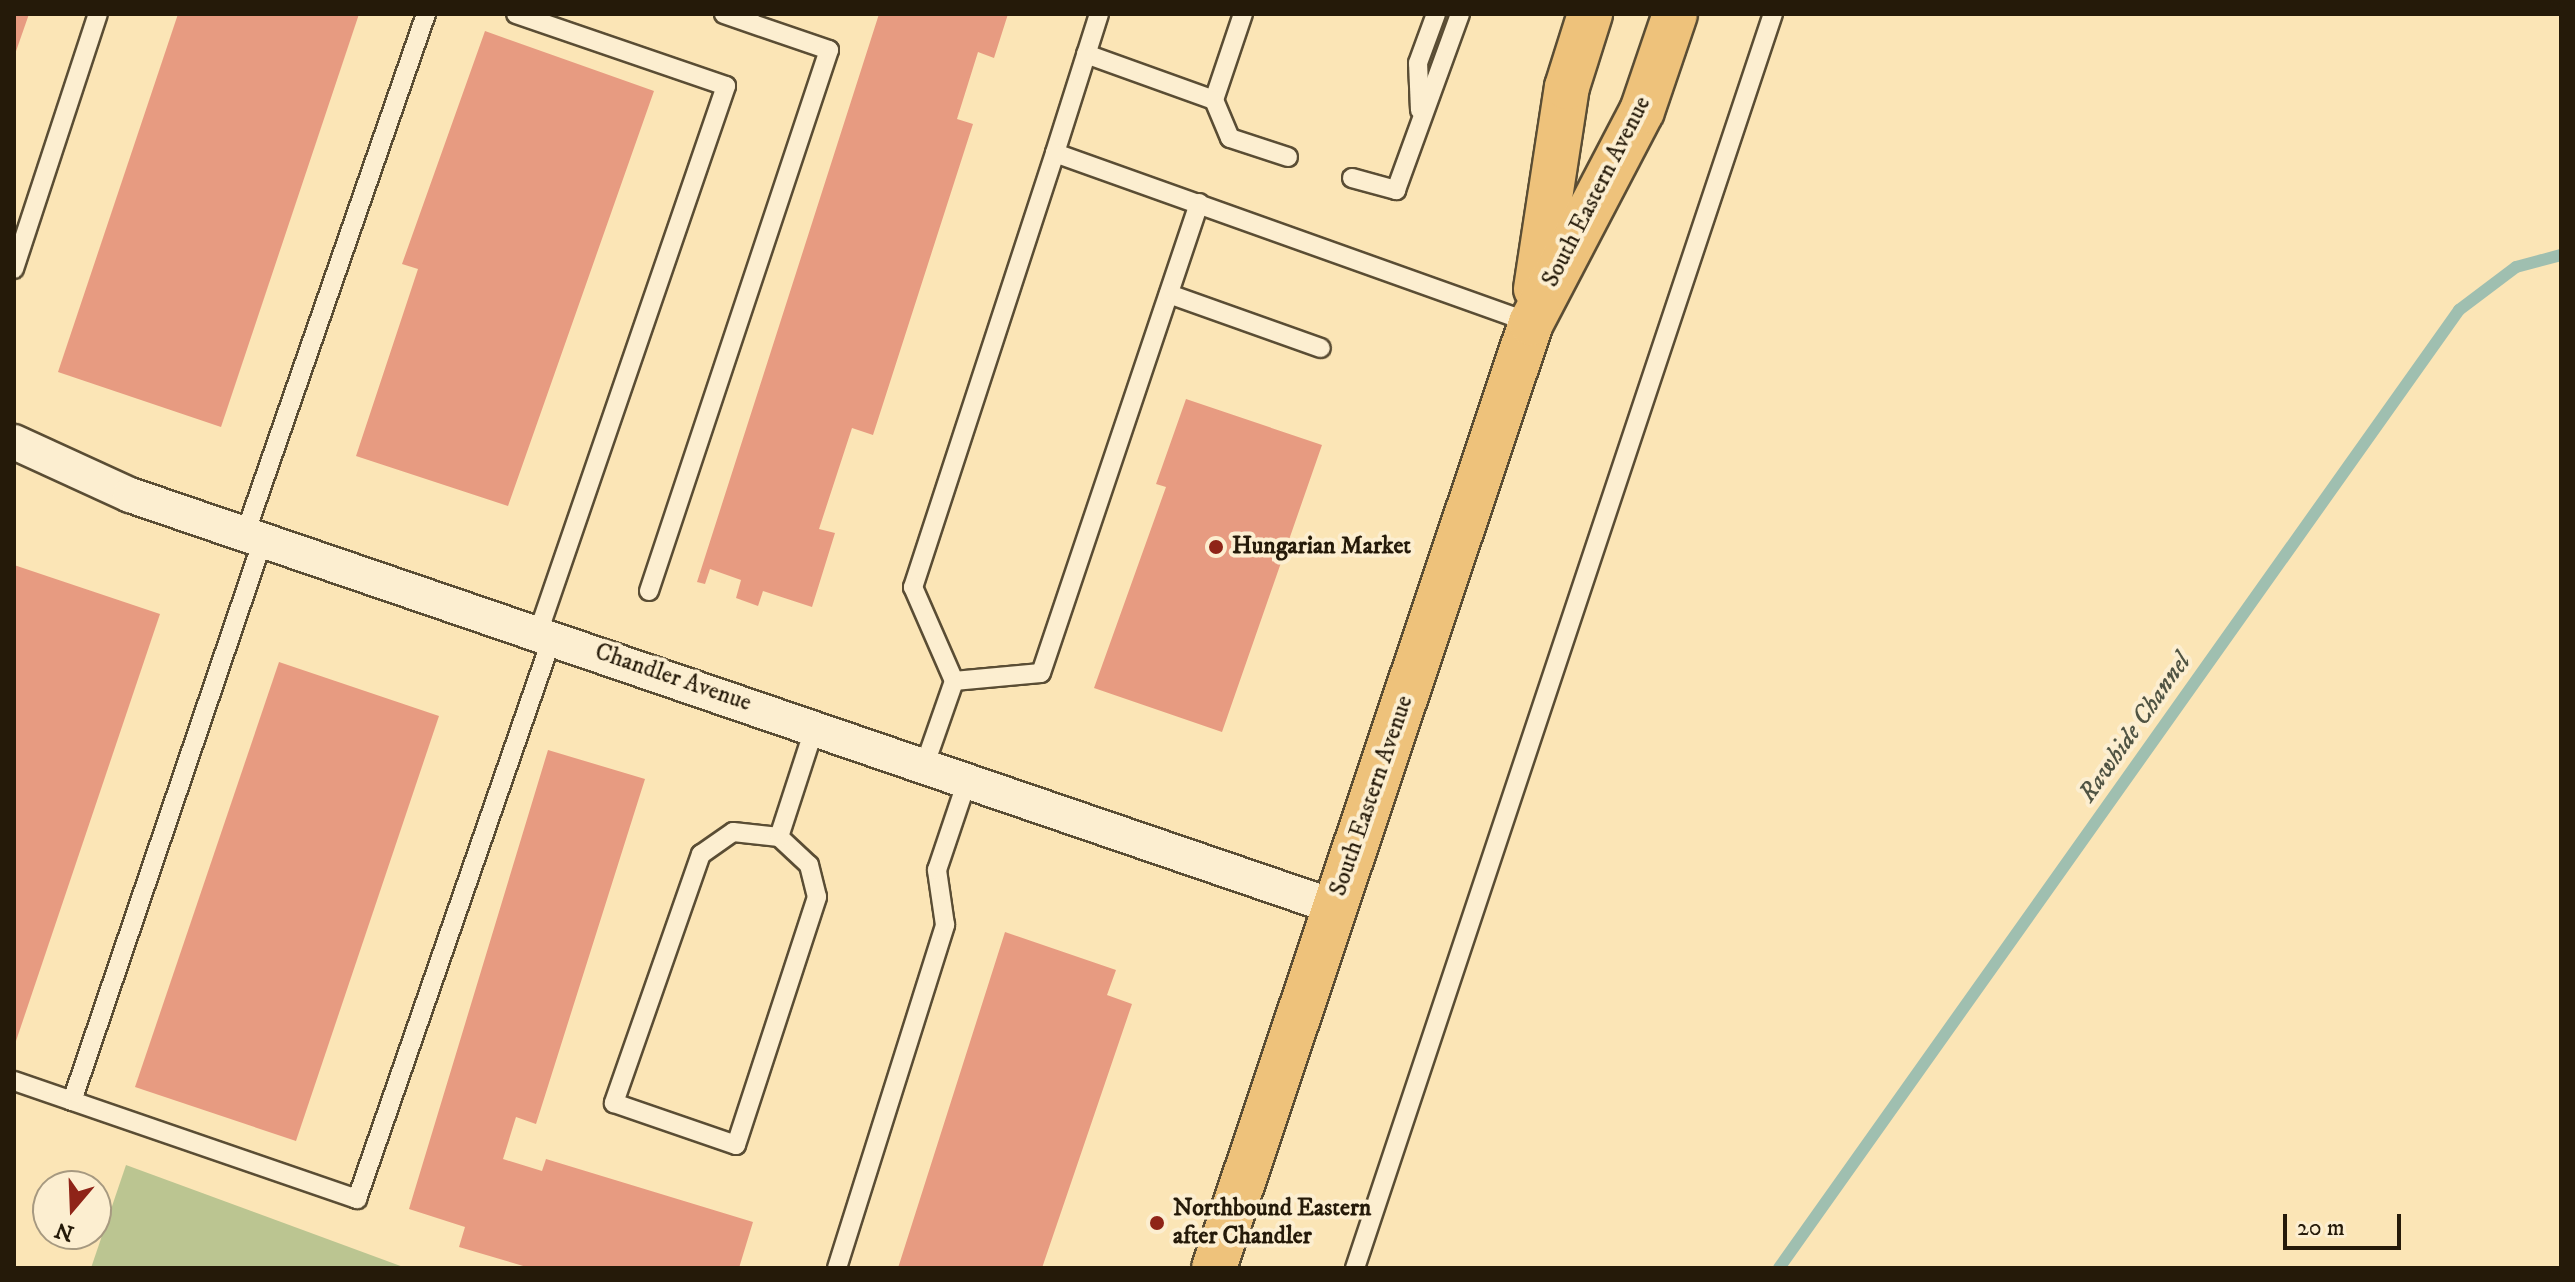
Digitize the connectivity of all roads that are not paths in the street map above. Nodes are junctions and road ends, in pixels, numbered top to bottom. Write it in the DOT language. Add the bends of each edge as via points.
graph roads {
  1 [pos="98,14"];
  2 [pos="426,14"];
  3 [pos="516,14"];
  4 [pos="724,14"];
  5 [pos="1099,14"];
  6 [pos="1243,14"];
  7 [pos="1436,14"];
  8 [pos="1460,14"];
  9 [pos="1590,14"];
  10 [pos="1675,14"];
  11 [pos="1773,14"];
  12 [pos="1086,54"];
  13 [pos="1214,100"];
  14 [pos="1420,121"];
  15 [pos="1055,153"];
  16 [pos="1288,157"];
  17 [pos="1352,178"];
  18 [pos="1199,203"];
  19 [pos="14,269"];
  20 [pos="1169,294"];
  21 [pos="1531,323"];
  22 [pos="1321,348"];
  23 [pos="14,442"];
  24 [pos="254,537"];
  25 [pos="649,591"];
  26 [pos="545,636"];
  27 [pos="954,681"];
  28 [pos="815,726"];
  29 [pos="925,764"];
  30 [pos="968,778"];
  31 [pos="779,837"];
  32 [pos="1335,907"];
  33 [pos="14,1081"];
  34 [pos="72,1101"];
  35 [pos="837,1268"];
  36 [pos="1214,1268"];
  37 [pos="1355,1268"];
  1 -- 19 [label="lane"];
  2 -- 24 [label="lane"];
  3 -- 26 [label="lane" via="726,86"];
  4 -- 25 [label="lane" via="829,50"];
  5 -- 12 [label="lane"];
  6 -- 13 [label="lane"];
  7 -- 14 [label="lane" via="1418,63"];
  8 -- 14 [label="lane"];
  9 -- 21 [label="main road, South Eastern Avenue" via="1567,87"];
  10 -- 21 [label="main road, South Eastern Avenue" via="1642,111"];
  11 -- 37 [label="lane"];
  12 -- 13 [label="lane"];
  12 -- 15 [label="lane"];
  13 -- 16 [label="lane" via="1230,138"];
  14 -- 17 [label="lane" via="1396,190"];
  15 -- 18 [label="lane"];
  15 -- 27 [label="lane" via="913,587"];
  18 -- 20 [label="lane"];
  18 -- 21 [label="lane"];
  20 -- 22 [label="lane"];
  20 -- 27 [label="lane" via="1041,673"];
  21 -- 32 [label="main road, South Eastern Avenue"];
  23 -- 24 [label="street, Chandler Avenue" via="130,495"];
  24 -- 26 [label="street, Chandler Avenue"];
  24 -- 34 [label="lane"];
  26 -- 28 [label="street, Chandler Avenue"];
  26 -- 34 [label="lane" via="357,1199"];
  27 -- 29 [label="lane"];
  28 -- 29 [label="street, Chandler Avenue"];
  28 -- 31 [label="lane"];
  29 -- 30 [label="street, Chandler Avenue"];
  30 -- 32 [label="street, Chandler Avenue"];
  30 -- 35 [label="lane" via="937,870 945,925"];
  31 -- 31 [label="lane" via="809,865 817,897 736,1145 614,1103 701,854 733,832"];
  32 -- 36 [label="main road, South Eastern Avenue"];
  33 -- 34 [label="lane"];
}
